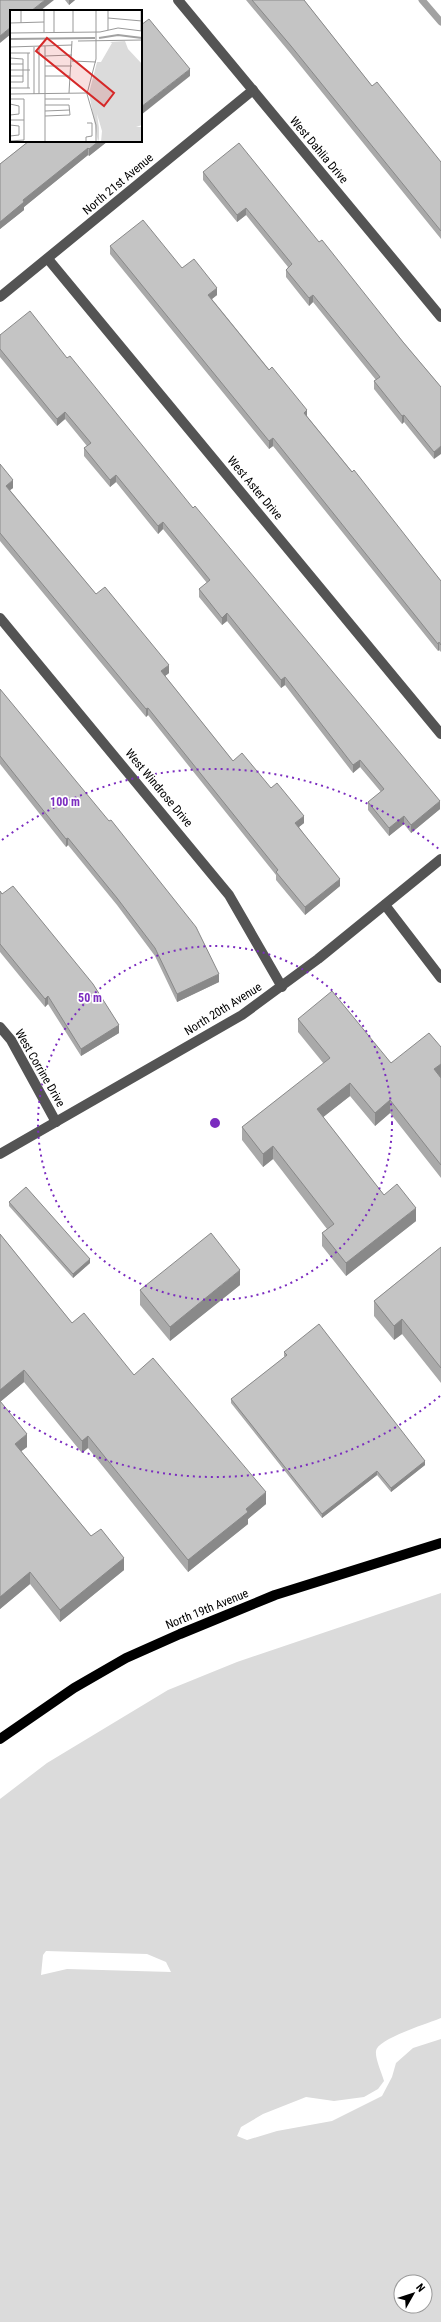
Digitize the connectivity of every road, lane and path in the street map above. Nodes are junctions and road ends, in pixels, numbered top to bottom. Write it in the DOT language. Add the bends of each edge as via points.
graph roads {
  1 [pos="178,0"];
  2 [pos="253,90"];
  3 [pos="48,259"];
  4 [pos="0,297"];
  5 [pos="441,316"];
  6 [pos="0,618"];
  7 [pos="441,734"];
  8 [pos="441,859"];
  9 [pos="385,905"];
  10 [pos="441,978"];
  11 [pos="282,987"];
  12 [pos="0,1027"];
  13 [pos="56,1122"];
  14 [pos="0,1154"];
  15 [pos="441,1543"];
  16 [pos="0,1738"];
  1 -- 2 [label="street, West Dahlia Drive"];
  2 -- 3 [label="street, North 21st Avenue"];
  2 -- 5 [label="street, West Dahlia Drive"];
  3 -- 4 [label="street, North 21st Avenue"];
  3 -- 7 [label="street, West Aster Drive"];
  6 -- 11 [label="street, West Windrose Drive" via="229,895"];
  8 -- 9 [label="street, North 20th Avenue"];
  9 -- 10 [label="street"];
  9 -- 11 [label="street, North 20th Avenue"];
  11 -- 13 [label="street, North 20th Avenue" via="242,1015"];
  12 -- 13 [label="street, West Corrine Drive" via="11,1040"];
  13 -- 14 [label="street, North 20th Avenue"];
  15 -- 16 [label="main road, North 19th Avenue" via="275,1595 180,1634 126,1658 74,1688"];
}
